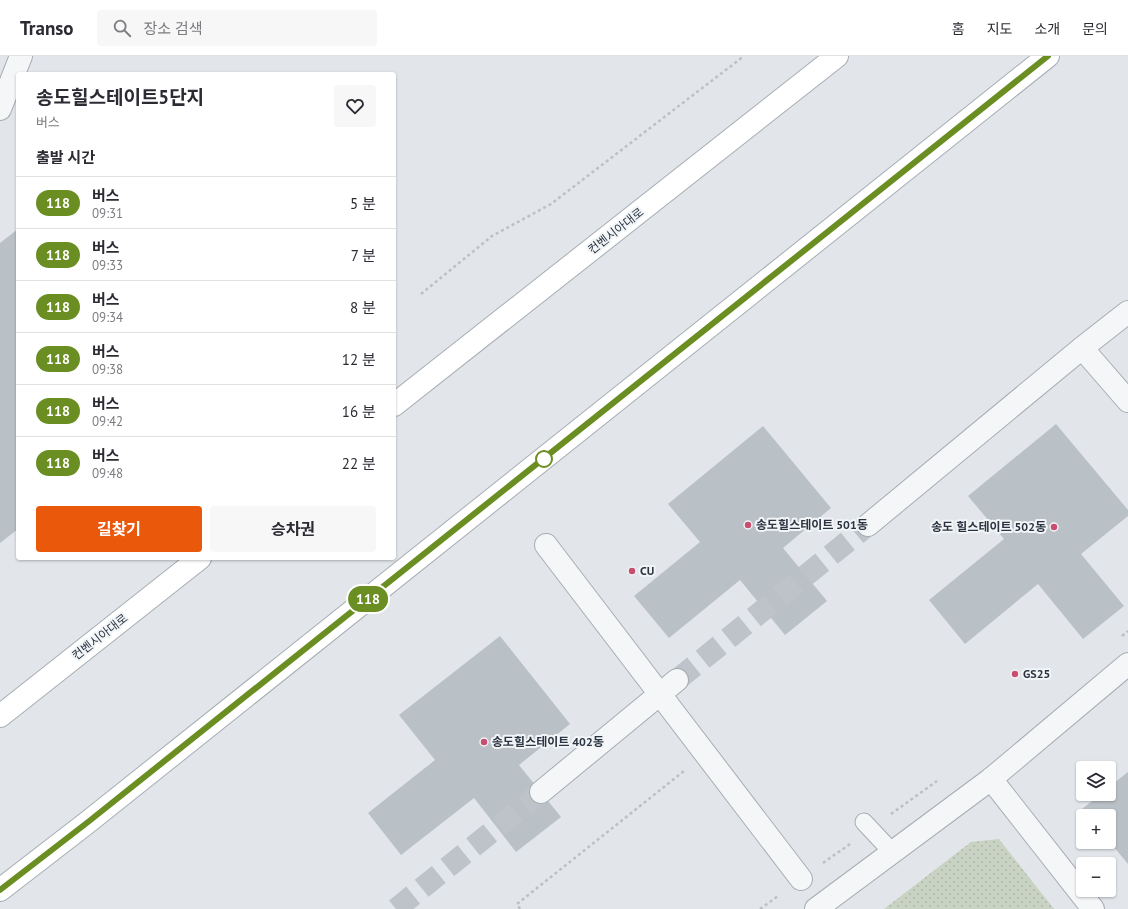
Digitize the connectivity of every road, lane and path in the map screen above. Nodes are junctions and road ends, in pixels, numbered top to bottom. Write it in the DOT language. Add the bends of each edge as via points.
graph roads {
  1 [pos="21,56"];
  2 [pos="744,56"];
  3 [pos="838,56"];
  4 [pos="1048,56"];
  5 [pos="0,109"];
  6 [pos="421,294"];
  7 [pos="1128,312"];
  8 [pos="1082,348"];
  9 [pos="1128,401"];
  10 [pos="396,403"];
  11 [pos="868,525"];
  12 [pos="546,545"];
  13 [pos="197,560"];
  14 [pos="1128,632"];
  15 [pos="1122,636"];
  16 [pos="1128,664"];
  17 [pos="677,680"];
  18 [pos="0,716"];
  19 [pos="706,754"];
  20 [pos="940,779"];
  21 [pos="992,779"];
  22 [pos="541,792"];
  23 [pos="867,826"];
  24 [pos="892,852"];
  25 [pos="801,879"];
  26 [pos="0,890"];
  27 [pos="520,909"];
  28 [pos="760,909"];
  29 [pos="816,909"];
  30 [pos="1093,909"];
  1 -- 5 [label="street"];
  2 -- 6 [label="path" via="551,204 492,236"];
  3 -- 10 [label="main road, 컨벤시아대로"];
  4 -- 26 [label="main road"];
  7 -- 8 [label="street"];
  8 -- 9 [label="street"];
  8 -- 11 [label="street"];
  12 -- 19 [label="street"];
  13 -- 18 [label="main road, 컨벤시아대로"];
  14 -- 15 [label="path"];
  16 -- 21 [label="street"];
  17 -- 22 [label="street"];
  19 -- 25 [label="street"];
  19 -- 27 [label="path" via="517,904"];
  20 -- 23 [label="path"];
  21 -- 24 [label="street"];
  21 -- 30 [label="street"];
  23 -- 24 [label="lane"];
  23 -- 25 [label="path"];
  24 -- 29 [label="street"];
  25 -- 28 [label="path"];
}
